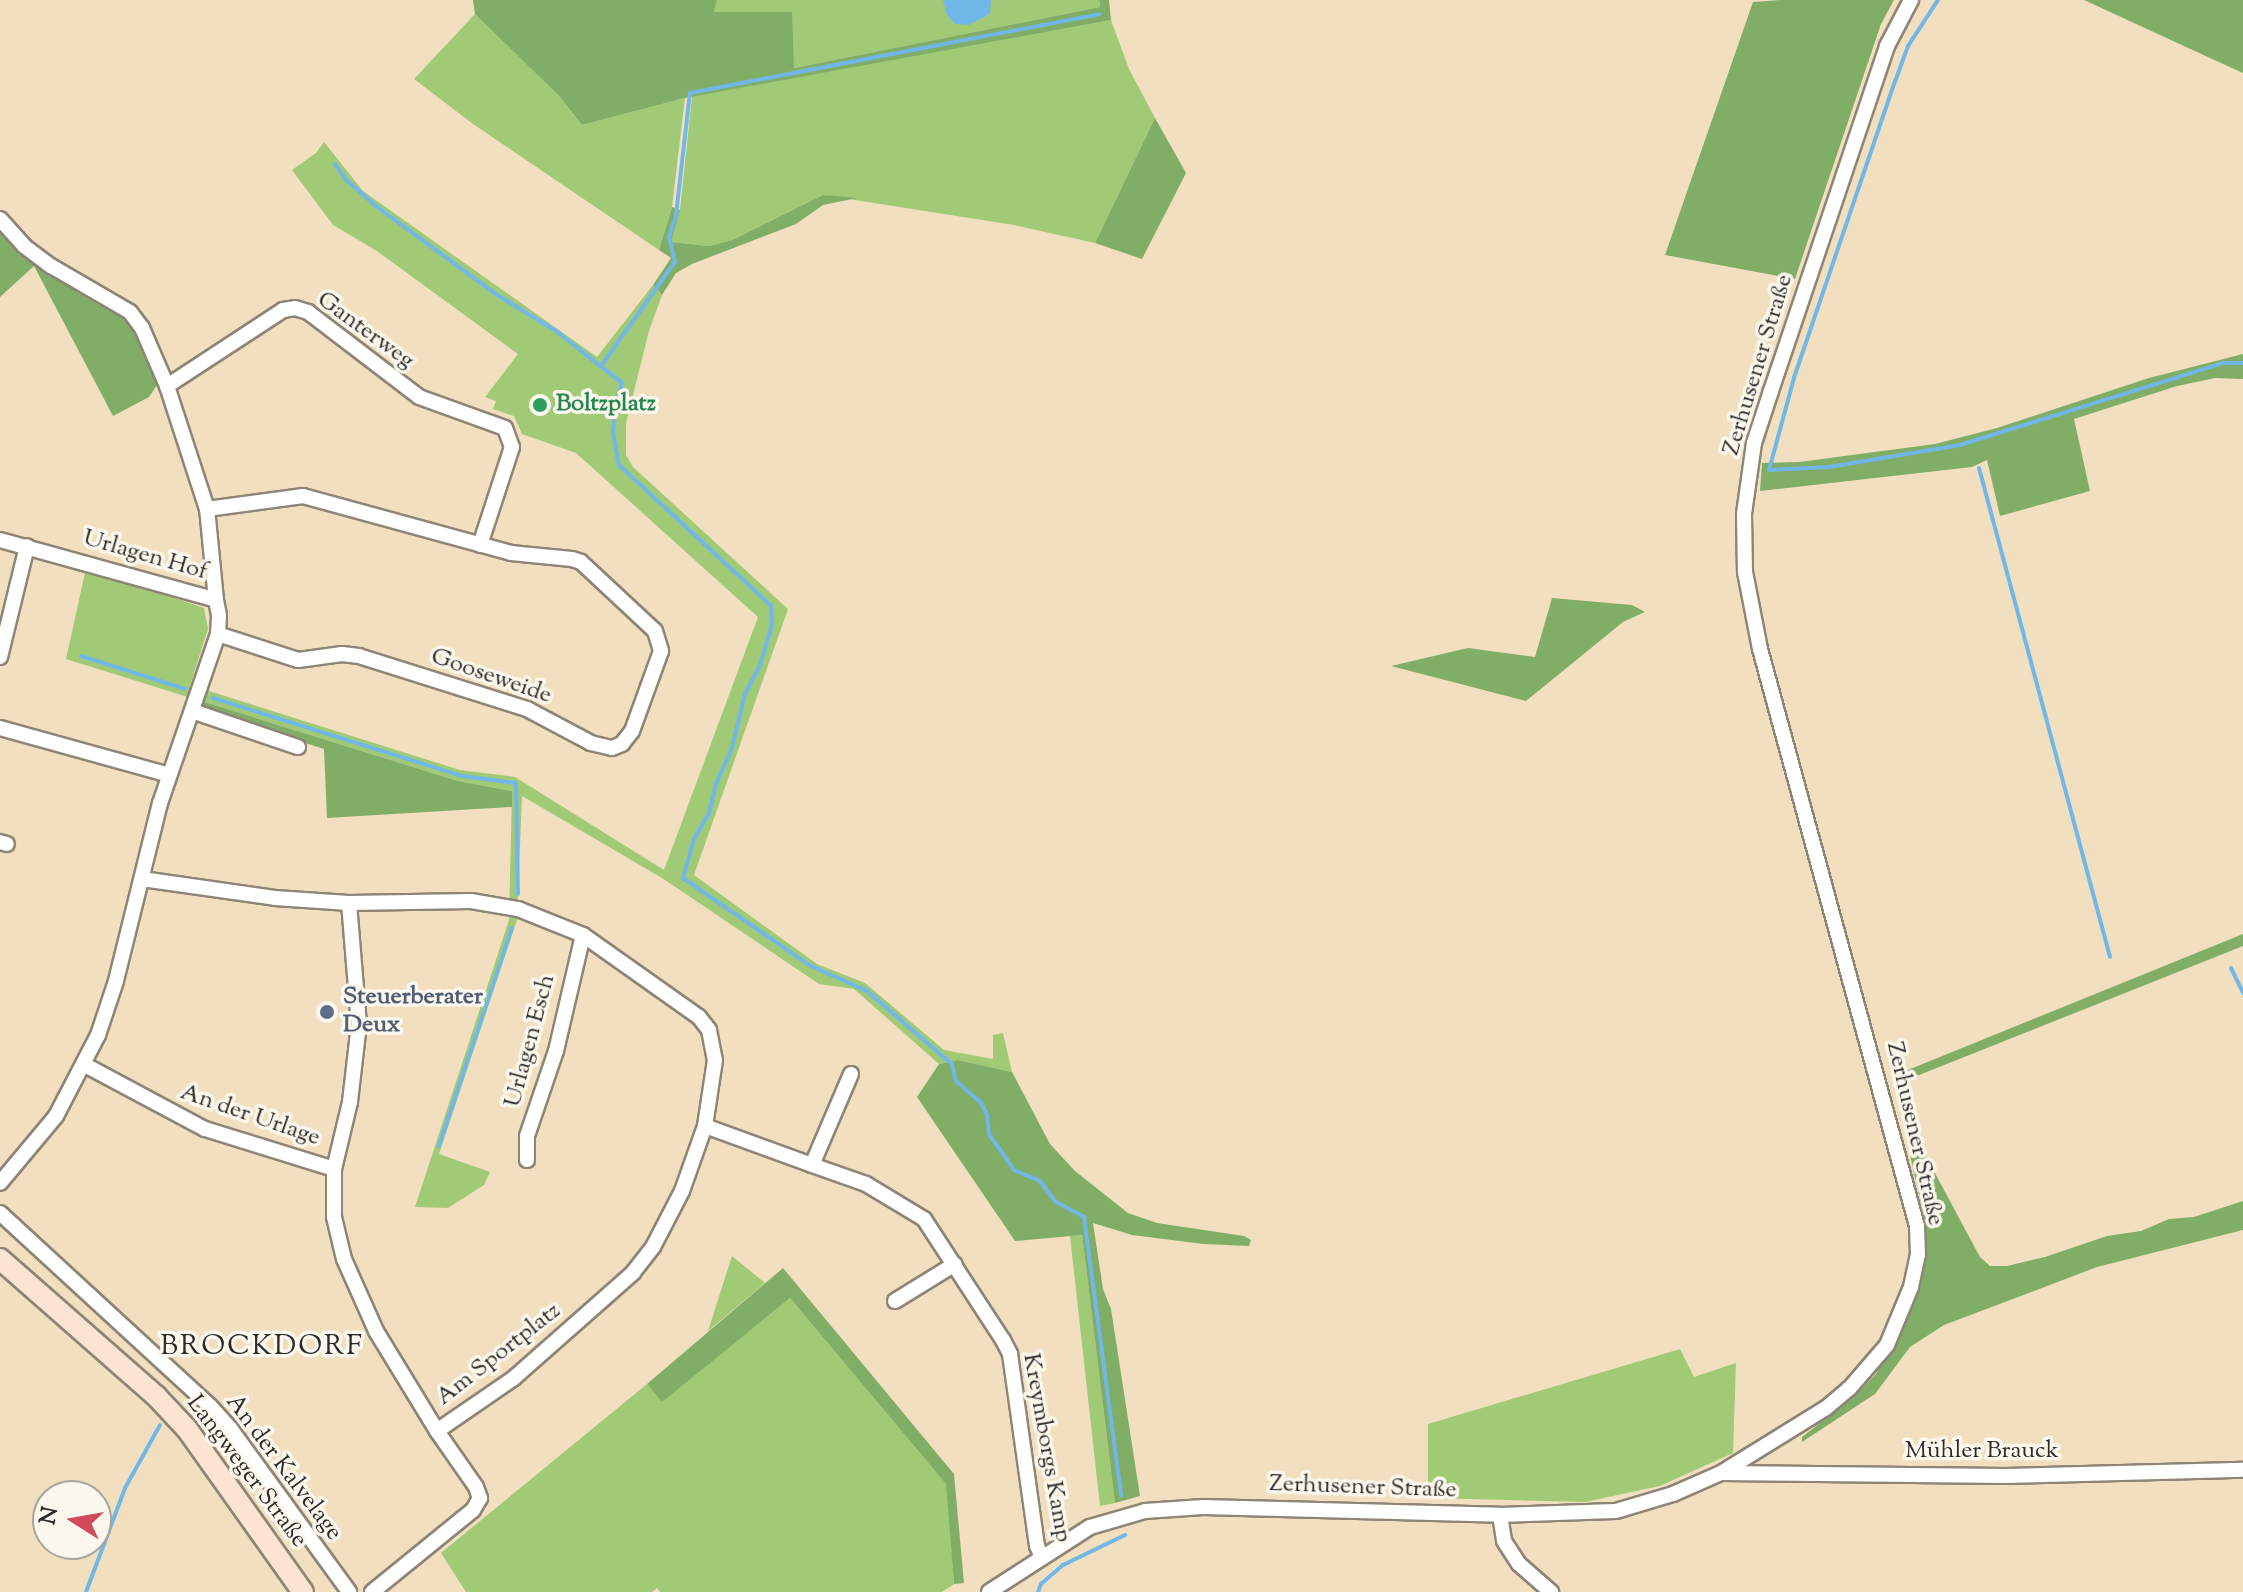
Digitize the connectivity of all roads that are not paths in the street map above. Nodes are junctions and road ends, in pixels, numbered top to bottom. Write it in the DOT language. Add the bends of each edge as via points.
graph roads {
  1 [pos="1911,0"];
  2 [pos="0,219"];
  3 [pos="167,386"];
  4 [pos="207,509"];
  5 [pos="0,540"];
  6 [pos="480,545"];
  7 [pos="27,546"];
  8 [pos="216,600"];
  9 [pos="218,634"];
  10 [pos="0,657"];
  11 [pos="192,711"];
  12 [pos="0,728"];
  13 [pos="298,747"];
  14 [pos="169,775"];
  15 [pos="142,879"];
  16 [pos="349,903"];
  17 [pos="583,935"];
  18 [pos="85,1065"];
  19 [pos="851,1074"];
  20 [pos="705,1126"];
  21 [pos="527,1160"];
  22 [pos="812,1165"];
  23 [pos="334,1169"];
  24 [pos="0,1183"];
  25 [pos="0,1213"];
  26 [pos="0,1259"];
  27 [pos="955,1264"];
  28 [pos="895,1301"];
  29 [pos="437,1431"];
  30 [pos="2243,1470"];
  31 [pos="1721,1473"];
  32 [pos="1500,1515"];
  33 [pos="1042,1557"];
  34 [pos="303,1592"];
  35 [pos="349,1592"];
  36 [pos="372,1592"];
  37 [pos="989,1592"];
  38 [pos="1551,1592"];
  1 -- 31 [label="street, Zerhusener Straße" via="1887,46 1754,443 1744,544 1760,649 1899,1151 1917,1226 1918,1255 1900,1319 1869,1368 1826,1408"];
  2 -- 3 [label="street" via="51,266 130,312"];
  3 -- 4 [label="street"];
  3 -- 6 [label="street, Ganterweg" via="283,310 308,312 419,397 505,428 512,447"];
  4 -- 6 [label="street, Gooseweide" via="303,496"];
  4 -- 8 [label="street"];
  5 -- 7 [label="street, Urlagen Hof"];
  6 -- 9 [label="street, Gooseweide" via="581,562 655,631 661,651 632,731 622,744 612,748 591,743 527,709 359,656 298,660"];
  7 -- 8 [label="street, Urlagen Hof"];
  7 -- 10 [label="street"];
  8 -- 9 [label="street, Urlagen Hof"];
  9 -- 11 [label="street"];
  11 -- 13 [label="street"];
  11 -- 14 [label="street"];
  12 -- 14 [label="street"];
  14 -- 15 [label="street"];
  15 -- 16 [label="street"];
  15 -- 18 [label="street" via="112,995"];
  16 -- 17 [label="street" via="471,901 518,909"];
  16 -- 23 [label="street, An der Urlage" via="359,1024 350,1102"];
  17 -- 20 [label="street" via="699,1017 709,1030 715,1060"];
  17 -- 21 [label="street, Urlagen Esch" via="556,1051 527,1136"];
  18 -- 23 [label="street, An der Urlage" via="205,1129"];
  18 -- 24 [label="street" via="50,1124"];
  19 -- 22 [label="street"];
  20 -- 22 [label="street, Kreymborgs Kamp"];
  20 -- 29 [label="street, Am Sportplatz" via="682,1191 633,1273 514,1378"];
  22 -- 27 [label="street, Kreymborgs Kamp" via="866,1184 924,1219"];
  23 -- 29 [label="street, Am Sportplatz" via="334,1217 357,1293"];
  25 -- 35 [label="street, An der Kalvelage" via="210,1406"];
  26 -- 34 [label="street, Langweger Straße" via="187,1429"];
  27 -- 28 [label="street"];
  27 -- 33 [label="street, Kreymborgs Kamp" via="1010,1354"];
  29 -- 36 [label="street, Am Sportplatz" via="480,1498 473,1510"];
  30 -- 31 [label="street, Mühler Brauck" via="2006,1476"];
  31 -- 32 [label="street, Zerhusener Straße" via="1616,1511"];
  32 -- 33 [label="street, Zerhusener Straße" via="1203,1507 1145,1511 1090,1527"];
  32 -- 38 [label="street" via="1504,1541 1519,1564"];
  33 -- 37 [label="street, Zerhusener Straße"];
}
